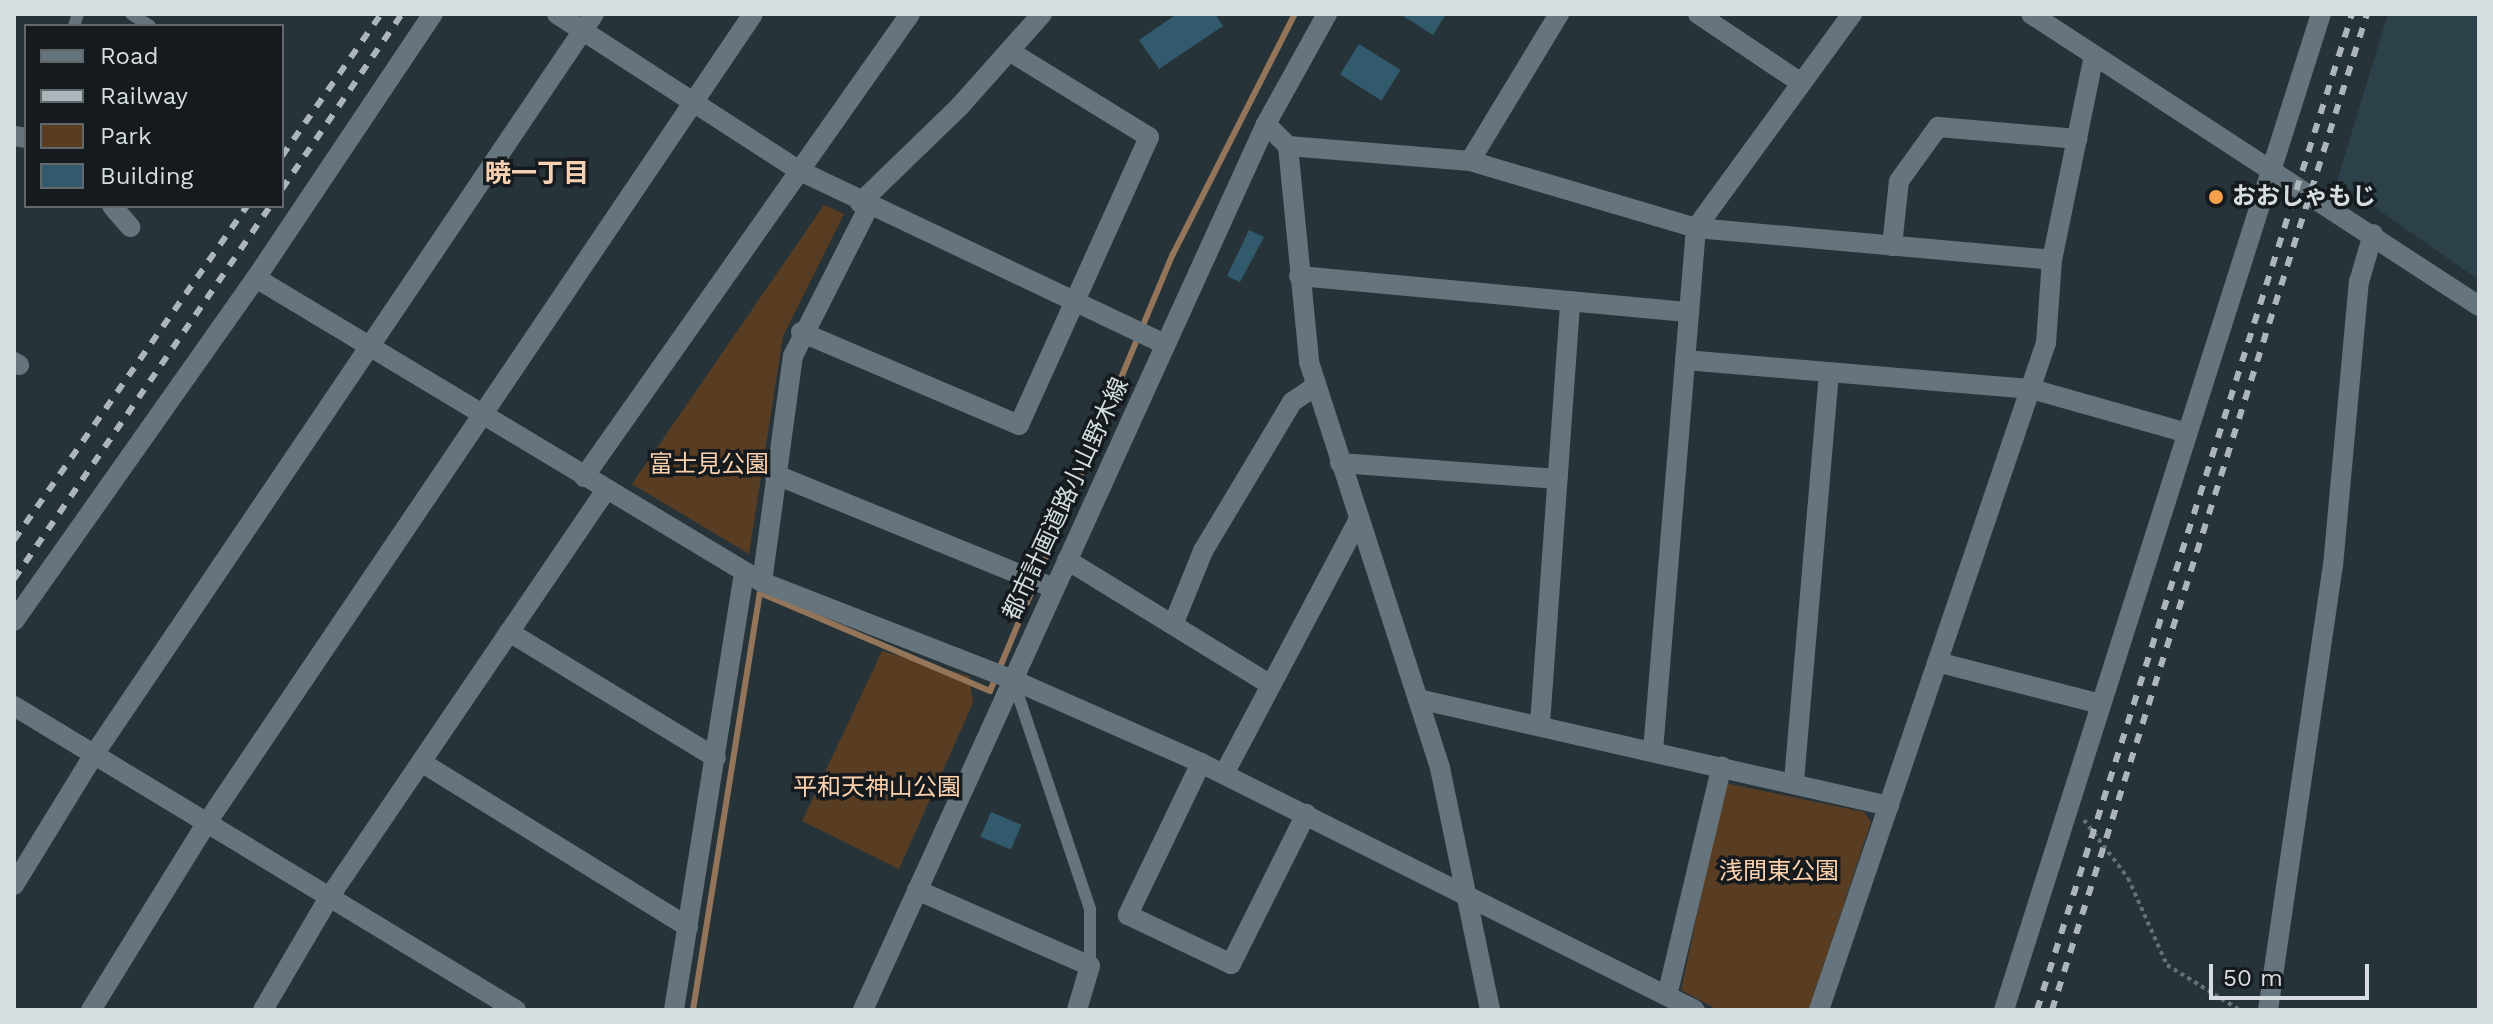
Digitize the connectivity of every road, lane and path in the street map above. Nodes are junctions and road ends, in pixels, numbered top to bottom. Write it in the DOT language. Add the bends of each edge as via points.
graph roads {
  1 [pos="433,14"];
  2 [pos="557,14"];
  3 [pos="753,14"];
  4 [pos="910,14"];
  5 [pos="1042,14"];
  6 [pos="1327,14"];
  7 [pos="1559,14"];
  8 [pos="1698,14"];
  9 [pos="1852,14"];
  10 [pos="2031,14"];
  11 [pos="2314,17"];
  12 [pos="588,23"];
  13 [pos="1009,51"];
  14 [pos="2094,56"];
  15 [pos="1801,83"];
  16 [pos="694,102"];
  17 [pos="1266,124"];
  18 [pos="2077,139"];
  19 [pos="1288,146"];
  20 [pos="1470,161"];
  21 [pos="2272,167"];
  22 [pos="798,170"];
  23 [pos="865,205"];
  24 [pos="114,208"];
  25 [pos="130,227"];
  26 [pos="1696,228"];
  27 [pos="2373,234"];
  28 [pos="1892,246"];
  29 [pos="2052,260"];
  30 [pos="1299,276"];
  31 [pos="256,278"];
  32 [pos="1570,301"];
  33 [pos="1075,303"];
  34 [pos="2479,306"];
  35 [pos="1689,312"];
  36 [pos="801,332"];
  37 [pos="1165,344"];
  38 [pos="369,348"];
  39 [pos="1685,360"];
  40 [pos="1829,372"];
  41 [pos="1316,386"];
  42 [pos="2032,389"];
  43 [pos="481,415"];
  44 [pos="2187,433"];
  45 [pos="1340,463"];
  46 [pos="774,474"];
  47 [pos="584,477"];
  48 [pos="1557,479"];
  49 [pos="606,490"];
  50 [pos="1358,521"];
  51 [pos="1067,560"];
  52 [pos="753,577"];
  53 [pos="1054,588"];
  54 [pos="14,621"];
  55 [pos="1173,625"];
  56 [pos="509,632"];
  57 [pos="1937,662"];
  58 [pos="1013,680"];
  59 [pos="1271,685"];
  60 [pos="1418,699"];
  61 [pos="2101,704"];
  62 [pos="14,706"];
  63 [pos="1540,724"];
  64 [pos="1653,751"];
  65 [pos="93,756"];
  66 [pos="716,758"];
  67 [pos="421,762"];
  68 [pos="1201,763"];
  69 [pos="1722,766"];
  70 [pos="1224,774"];
  71 [pos="1794,781"];
  72 [pos="2071,803"];
  73 [pos="1889,806"];
  74 [pos="1306,814"];
  75 [pos="206,824"];
  76 [pos="14,885"];
  77 [pos="917,890"];
  78 [pos="1461,890"];
  79 [pos="330,896"];
  80 [pos="688,927"];
  81 [pos="1090,966"];
  82 [pos="1667,996"];
  83 [pos="91,1010"];
  84 [pos="263,1010"];
  85 [pos="516,1010"];
  86 [pos="674,1010"];
  87 [pos="863,1010"];
  88 [pos="1077,1010"];
  89 [pos="1490,1010"];
  90 [pos="1695,1010"];
  91 [pos="1819,1010"];
  92 [pos="2004,1010"];
  93 [pos="2240,1010"];
  94 [pos="2268,1010"];
  1 -- 31 [label="street"];
  2 -- 12 [label="street"];
  3 -- 16 [label="street"];
  4 -- 22 [label="street"];
  5 -- 13 [label="street"];
  6 -- 17 [label="street, 都市計画道路小山野木線"];
  7 -- 20 [label="street"];
  8 -- 15 [label="street"];
  9 -- 15 [label="street"];
  10 -- 14 [label="street"];
  11 -- 21 [label="street"];
  12 -- 16 [label="street"];
  12 -- 38 [label="street"];
  13 -- 23 [label="street"];
  13 -- 33 [label="street" via="1149,137"];
  14 -- 18 [label="street"];
  14 -- 21 [label="street"];
  15 -- 26 [label="street"];
  16 -- 22 [label="street"];
  16 -- 43 [label="street"];
  17 -- 19 [label="street"];
  17 -- 37 [label="street, 都市計画道路小山野木線"];
  18 -- 28 [label="street" via="1938,127 1899,181"];
  18 -- 29 [label="street"];
  19 -- 20 [label="street"];
  19 -- 30 [label="street"];
  20 -- 26 [label="street"];
  21 -- 27 [label="street"];
  21 -- 44 [label="street"];
  22 -- 23 [label="street"];
  22 -- 47 [label="street"];
  23 -- 33 [label="street"];
  23 -- 36 [label="street"];
  24 -- 25 [label="street"];
  26 -- 28 [label="street"];
  26 -- 35 [label="street"];
  27 -- 34 [label="street"];
  27 -- 94 [label="street" via="2359,282 2333,566"];
  28 -- 29 [label="street"];
  29 -- 42 [label="street" via="2046,343"];
  30 -- 32 [label="street"];
  30 -- 41 [label="street"];
  31 -- 38 [label="street"];
  31 -- 54 [label="street"];
  32 -- 35 [label="street"];
  32 -- 48 [label="street"];
  33 -- 36 [label="street" via="1019,425"];
  33 -- 37 [label="street"];
  35 -- 39 [label="street"];
  36 -- 46 [label="street"];
  37 -- 51 [label="street, 都市計画道路小山野木線"];
  38 -- 43 [label="street"];
  38 -- 65 [label="street"];
  39 -- 40 [label="street"];
  39 -- 64 [label="street"];
  40 -- 42 [label="street"];
  40 -- 71 [label="street"];
  41 -- 45 [label="street"];
  41 -- 55 [label="street" via="1292,402 1211,537"];
  42 -- 44 [label="street"];
  42 -- 57 [label="street"];
  43 -- 47 [label="street"];
  43 -- 75 [label="street"];
  44 -- 61 [label="street"];
  45 -- 48 [label="street"];
  45 -- 50 [label="street"];
  46 -- 52 [label="street"];
  46 -- 53 [label="street"];
  47 -- 49 [label="street"];
  48 -- 63 [label="street"];
  49 -- 52 [label="street"];
  49 -- 56 [label="street"];
  50 -- 59 [label="street"];
  50 -- 60 [label="street"];
  51 -- 53 [label="street, 都市計画道路小山野木線"];
  51 -- 55 [label="street"];
  52 -- 58 [label="street"];
  52 -- 66 [label="street"];
  53 -- 58 [label="street, 都市計画道路小山野木線"];
  55 -- 59 [label="street"];
  56 -- 66 [label="street"];
  56 -- 67 [label="street"];
  57 -- 61 [label="street"];
  57 -- 73 [label="street"];
  58 -- 68 [label="street"];
  58 -- 77 [label="street, 都市計画道路小山野木線"];
  58 -- 81 [label="lane" via="1085,887 1093,937"];
  59 -- 70 [label="street"];
  60 -- 63 [label="street"];
  60 -- 78 [label="street" via="1440,768"];
  61 -- 72 [label="street"];
  62 -- 65 [label="street"];
  63 -- 64 [label="street"];
  64 -- 69 [label="street"];
  65 -- 75 [label="street"];
  65 -- 76 [label="street"];
  66 -- 80 [label="street"];
  67 -- 79 [label="street"];
  67 -- 80 [label="street"];
  68 -- 70 [label="street"];
  68 -- 74 [label="street" via="1128,915 1231,964"];
  69 -- 71 [label="street"];
  69 -- 82 [label="street"];
  70 -- 74 [label="street"];
  71 -- 73 [label="street"];
  72 -- 92 [label="street"];
  72 -- 93 [label="path" via="2128,878 2167,965"];
  73 -- 91 [label="street"];
  74 -- 78 [label="street"];
  75 -- 79 [label="street"];
  75 -- 83 [label="street"];
  77 -- 81 [label="street"];
  77 -- 87 [label="street, 都市計画道路小山野木線"];
  78 -- 82 [label="street"];
  78 -- 89 [label="street"];
  79 -- 84 [label="street"];
  79 -- 85 [label="street"];
  80 -- 86 [label="street"];
  81 -- 88 [label="street"];
  82 -- 90 [label="street"];
}
